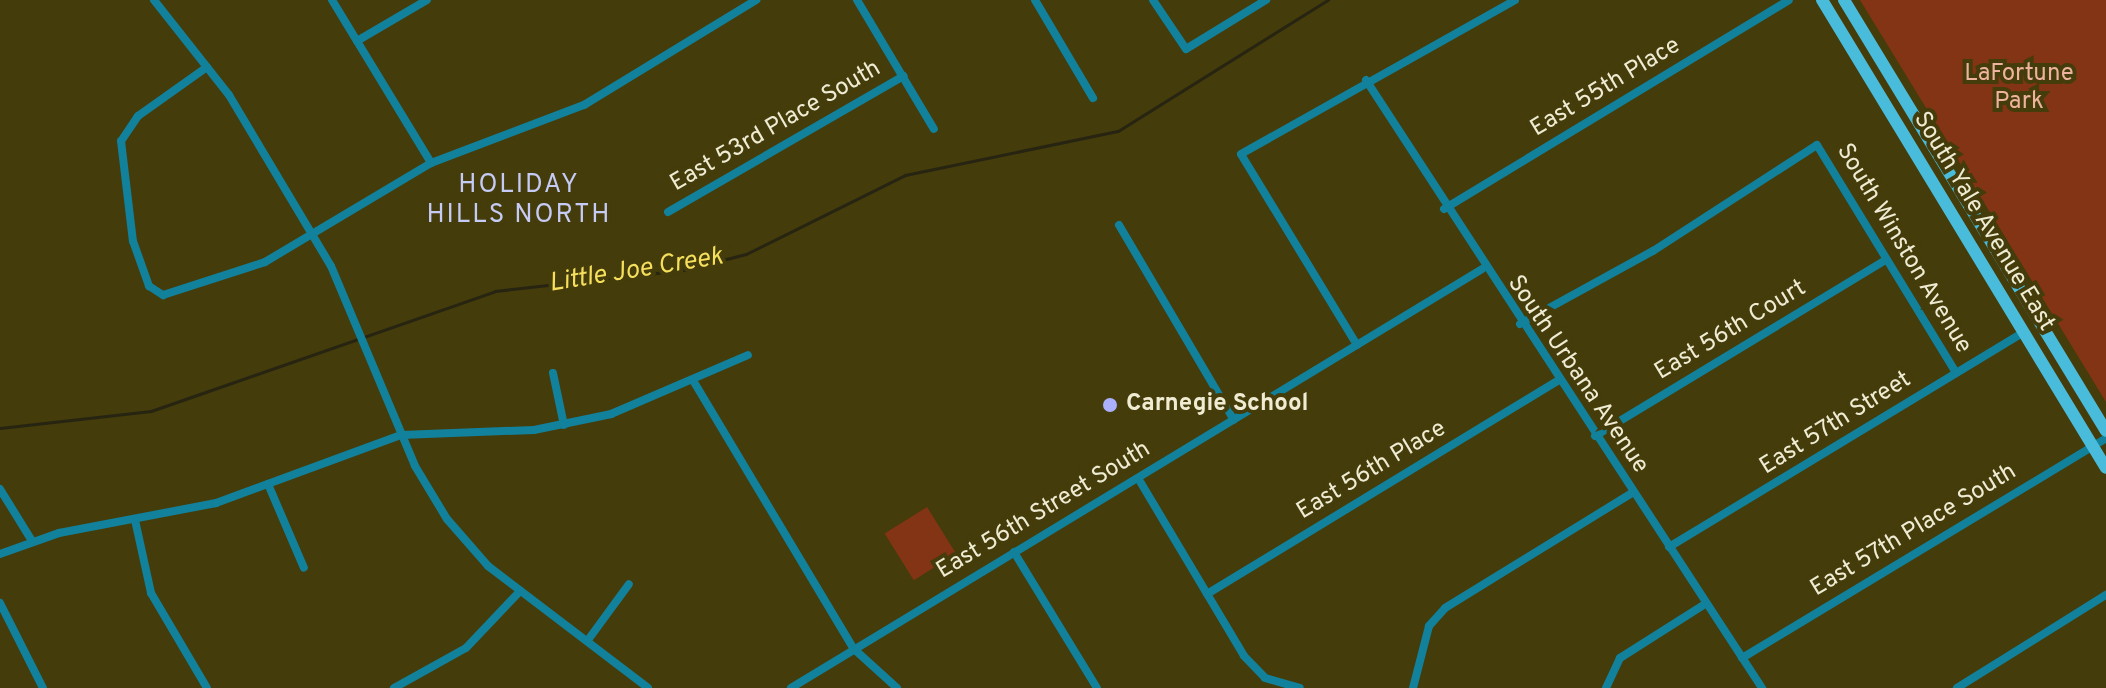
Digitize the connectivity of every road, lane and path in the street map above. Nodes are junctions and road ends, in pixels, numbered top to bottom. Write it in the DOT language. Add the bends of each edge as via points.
graph roads {
  1 [pos="154,0"];
  2 [pos="332,0"];
  3 [pos="427,0"];
  4 [pos="756,0"];
  5 [pos="857,0"];
  6 [pos="1035,0"];
  7 [pos="1153,0"];
  8 [pos="1266,0"];
  9 [pos="1515,0"];
  10 [pos="1789,0"];
  11 [pos="1822,0"];
  12 [pos="1844,0"];
  13 [pos="357,41"];
  14 [pos="207,67"];
  15 [pos="904,76"];
  16 [pos="1366,80"];
  17 [pos="1093,98"];
  18 [pos="934,129"];
  19 [pos="431,163"];
  20 [pos="1444,209"];
  21 [pos="668,212"];
  22 [pos="1119,225"];
  23 [pos="311,234"];
  24 [pos="1886,260"];
  25 [pos="1482,269"];
  26 [pos="1520,324"];
  27 [pos="2024,332"];
  28 [pos="1357,345"];
  29 [pos="748,355"];
  30 [pos="553,373"];
  31 [pos="1956,373"];
  32 [pos="1558,381"];
  33 [pos="694,382"];
  34 [pos="1234,420"];
  35 [pos="564,425"];
  36 [pos="2106,431"];
  37 [pos="401,435"];
  38 [pos="1595,436"];
  39 [pos="2106,438"];
  40 [pos="2093,446"];
  41 [pos="2106,468"];
  42 [pos="1138,478"];
  43 [pos="268,484"];
  44 [pos="0,489"];
  45 [pos="1632,493"];
  46 [pos="135,520"];
  47 [pos="32,541"];
  48 [pos="1669,547"];
  49 [pos="1014,552"];
  50 [pos="0,554"];
  51 [pos="304,568"];
  52 [pos="629,584"];
  53 [pos="520,591"];
  54 [pos="1207,594"];
  55 [pos="2106,595"];
  56 [pos="0,603"];
  57 [pos="1705,604"];
  58 [pos="588,640"];
  59 [pos="854,649"];
  60 [pos="1742,658"];
  61 [pos="43,688"];
  62 [pos="207,688"];
  63 [pos="394,688"];
  64 [pos="648,688"];
  65 [pos="791,688"];
  66 [pos="897,688"];
  67 [pos="1097,688"];
  68 [pos="1300,688"];
  69 [pos="1413,688"];
  70 [pos="1606,688"];
  71 [pos="1762,688"];
  72 [pos="1957,688"];
  1 -- 14 [label="street"];
  2 -- 13 [label="street"];
  3 -- 13 [label="street"];
  4 -- 19 [label="street" via="584,105"];
  5 -- 15 [label="street"];
  6 -- 17 [label="street"];
  7 -- 8 [label="street" via="1186,49"];
  9 -- 16 [label="street"];
  10 -- 20 [label="street, East 55th Place"];
  11 -- 27 [label="main road, South Yale Avenue East"];
  12 -- 36 [label="main road, South Yale Avenue East"];
  13 -- 19 [label="street"];
  14 -- 23 [label="street"];
  14 -- 23 [label="street" via="127,128 119,160 146,279 158,293 181,295"];
  15 -- 18 [label="street"];
  15 -- 21 [label="street, East 53rd Place South"];
  16 -- 20 [label="street, South Urbana Avenue"];
  16 -- 28 [label="street" via="1241,154"];
  19 -- 23 [label="street"];
  20 -- 25 [label="street, South Urbana Avenue"];
  22 -- 34 [label="street"];
  23 -- 37 [label="street" via="354,315"];
  24 -- 26 [label="street, South Winston Avenue" via="1817,145 1653,251"];
  24 -- 31 [label="street, South Winston Avenue"];
  24 -- 38 [label="street, East 56th Court"];
  25 -- 26 [label="street, South Urbana Avenue"];
  25 -- 28 [label="street, East 56th Street South"];
  26 -- 32 [label="street, South Urbana Avenue"];
  27 -- 31 [label="street, East 57th Street"];
  27 -- 40 [label="main road, South Yale Avenue East"];
  28 -- 34 [label="street, East 56th Street South"];
  29 -- 33 [label="street"];
  30 -- 35 [label="street"];
  31 -- 48 [label="street, East 57th Street"];
  32 -- 38 [label="street, South Urbana Avenue"];
  32 -- 54 [label="street, East 56th Place"];
  33 -- 35 [label="street"];
  33 -- 59 [label="street"];
  34 -- 42 [label="street, East 56th Street South"];
  35 -- 37 [label="street"];
  37 -- 43 [label="street"];
  37 -- 53 [label="street" via="447,519"];
  38 -- 45 [label="street, South Urbana Avenue"];
  39 -- 40 [label="street, East 57th Place South"];
  40 -- 41 [label="main road, South Yale Avenue East"];
  40 -- 60 [label="street, East 57th Place South"];
  42 -- 49 [label="street, East 56th Street South"];
  42 -- 54 [label="street"];
  43 -- 46 [label="street"];
  43 -- 51 [label="street"];
  44 -- 47 [label="street"];
  45 -- 48 [label="street, South Urbana Avenue"];
  45 -- 69 [label="street" via="1445,608 1429,626"];
  46 -- 47 [label="street"];
  46 -- 62 [label="street" via="155,603"];
  47 -- 50 [label="street"];
  48 -- 57 [label="street, South Urbana Avenue"];
  49 -- 59 [label="street, East 56th Street South"];
  49 -- 67 [label="street"];
  52 -- 58 [label="street"];
  53 -- 58 [label="street"];
  53 -- 63 [label="street" via="466,648"];
  54 -- 68 [label="street" via="1253,669"];
  55 -- 72 [label="street"];
  56 -- 61 [label="street"];
  57 -- 60 [label="street, South Urbana Avenue"];
  57 -- 70 [label="street" via="1620,658"];
  58 -- 64 [label="street"];
  59 -- 65 [label="street, East 56th Street South"];
  59 -- 66 [label="street"];
  60 -- 71 [label="street, South Urbana Avenue"];
}
